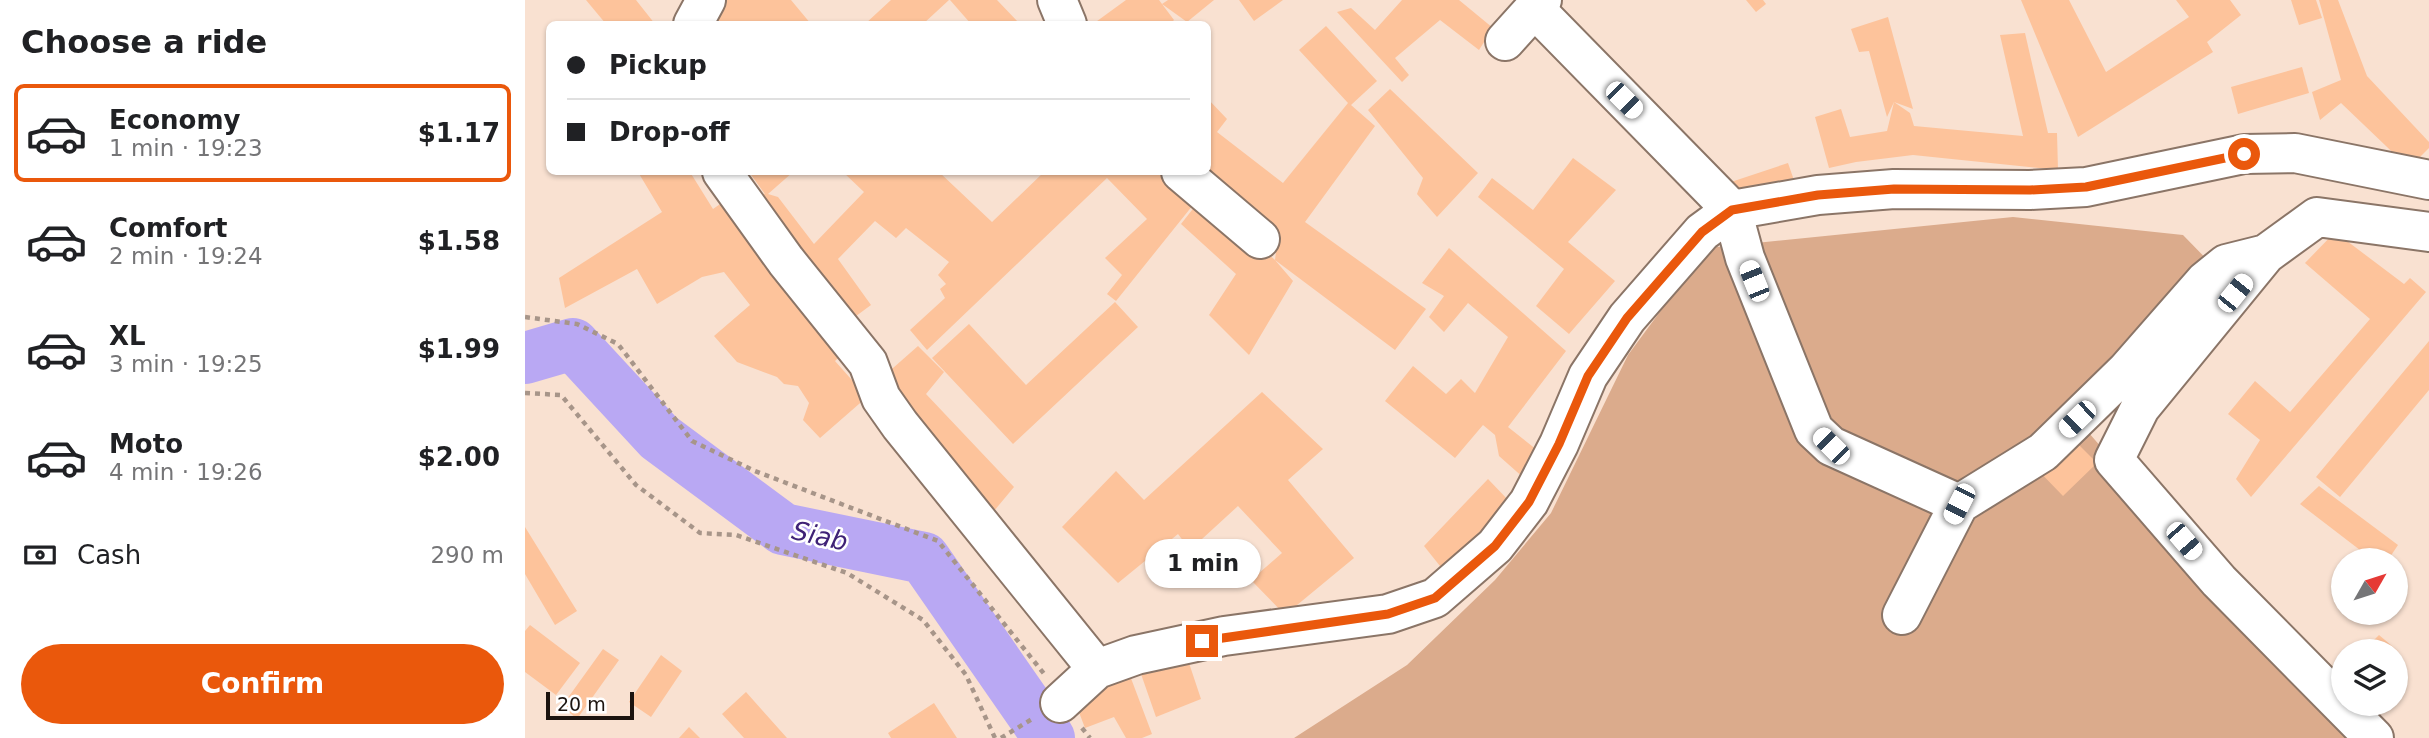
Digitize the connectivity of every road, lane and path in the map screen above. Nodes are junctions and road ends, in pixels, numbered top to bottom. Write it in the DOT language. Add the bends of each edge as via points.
graph roads {
  1 [pos="706,0"];
  2 [pos="1056,0"];
  3 [pos="1538,4"];
  4 [pos="695,21"];
  5 [pos="1066,21"];
  6 [pos="1505,41"];
  7 [pos="724,175"];
  8 [pos="1185,175"];
  9 [pos="2429,180"];
  10 [pos="1732,210"];
  11 [pos="2429,232"];
  12 [pos="1260,239"];
  13 [pos="2266,254"];
  14 [pos="525,317"];
  15 [pos="525,393"];
  16 [pos="1959,504"];
  17 [pos="1902,615"];
  18 [pos="1097,669"];
  19 [pos="1062,701"];
  20 [pos="995,738"];
  21 [pos="1090,738"];
  22 [pos="2374,738"];
  1 -- 4 [label="street"];
  2 -- 5 [label="street"];
  3 -- 6 [label="street"];
  3 -- 10 [label="street"];
  7 -- 18 [label="street" via="868,363 881,398 900,425"];
  8 -- 12 [label="street"];
  9 -- 10 [label="street" via="2294,153 2244,154 2086,187 1894,189 1818,195"];
  10 -- 16 [label="street" via="1745,258 1814,430 1831,446"];
  10 -- 18 [label="street" via="1702,232 1627,318 1588,376 1529,502 1495,546 1435,598 1388,614 1224,636 1136,655"];
  11 -- 13 [label="street" via="2317,217"];
  13 -- 16 [label="street" via="2226,264 2205,281 2127,370 2043,452"];
  13 -- 22 [label="street" via="2140,408 2114,460 2219,581"];
  14 -- 19 [label="path" via="577,324 618,344 692,440 755,471 938,541"];
  15 -- 20 [label="path" via="561,395 636,485 700,533 736,535 847,573 923,620 966,675"];
  16 -- 17 [label="street"];
  18 -- 19 [label="street"];
  19 -- 21 [label="path"];
}
